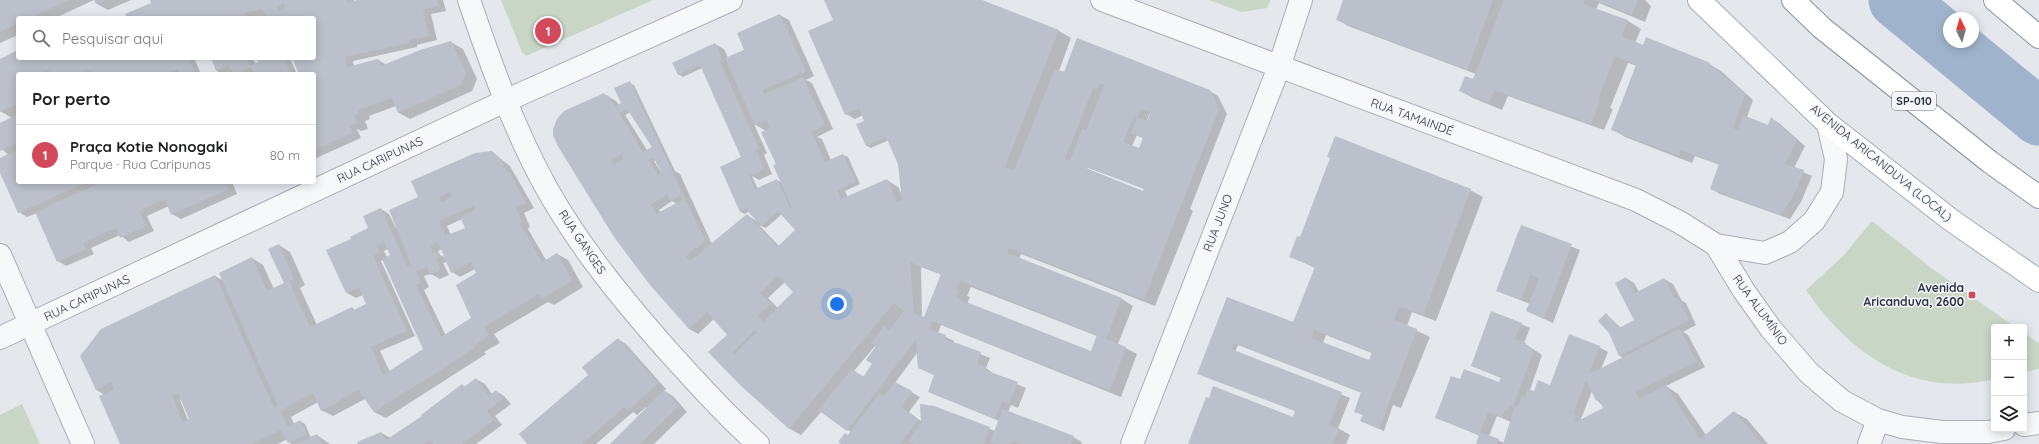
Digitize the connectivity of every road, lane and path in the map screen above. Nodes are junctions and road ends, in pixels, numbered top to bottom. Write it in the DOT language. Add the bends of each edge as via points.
graph roads {
  1 [pos="469,0"];
  2 [pos="732,0"];
  3 [pos="1102,0"];
  4 [pos="1301,0"];
  5 [pos="1699,0"];
  6 [pos="1793,0"];
  7 [pos="1995,0"];
  8 [pos="2039,37"];
  9 [pos="1279,68"];
  10 [pos="505,101"];
  11 [pos="1828,124"];
  12 [pos="2039,197"];
  13 [pos="1716,245"];
  14 [pos="0,255"];
  15 [pos="2039,281"];
  16 [pos="31,325"];
  17 [pos="0,338"];
  18 [pos="1878,420"];
  19 [pos="2039,423"];
  20 [pos="2027,425"];
  21 [pos="1994,435"];
  22 [pos="83,444"];
  23 [pos="758,444"];
  24 [pos="1132,444"];
  25 [pos="1869,444"];
  1 -- 10 [label="street, RUA GANGES"];
  2 -- 10 [label="street, RUA CARIPUNAS"];
  3 -- 9 [label="street, RUA TAMAINDÉ"];
  4 -- 9 [label="street, RUA JUNO"];
  5 -- 11 [label="main road, AVENIDA ARICANDUVA (LOCAL)"];
  6 -- 12 [label="main road, SP-010" via="1840,43 1990,162"];
  7 -- 8 [label="main road"];
  9 -- 13 [label="street, RUA TAMAINDÉ" via="1636,200 1681,222"];
  9 -- 24 [label="street, RUA JUNO"];
  10 -- 16 [label="street, RUA CARIPUNAS"];
  10 -- 23 [label="street, RUA GANGES" via="547,189 581,245 607,280 705,391"];
  11 -- 13 [label="street" via="1836,159 1832,192 1814,221 1790,242 1764,253"];
  11 -- 15 [label="main road, AVENIDA ARICANDUVA (LOCAL)" via="1951,220"];
  13 -- 18 [label="street, RUA ALUMÍNIO" via="1771,329 1809,372 1842,401"];
  14 -- 16 [label="street"];
  16 -- 17 [label="street, RUA CARIPUNAS"];
  16 -- 22 [label="street"];
  18 -- 21 [label="street, RUA ALUMÍNIO" via="1902,427"];
  18 -- 25 [label="street"];
  19 -- 20 [label="street"];
}
